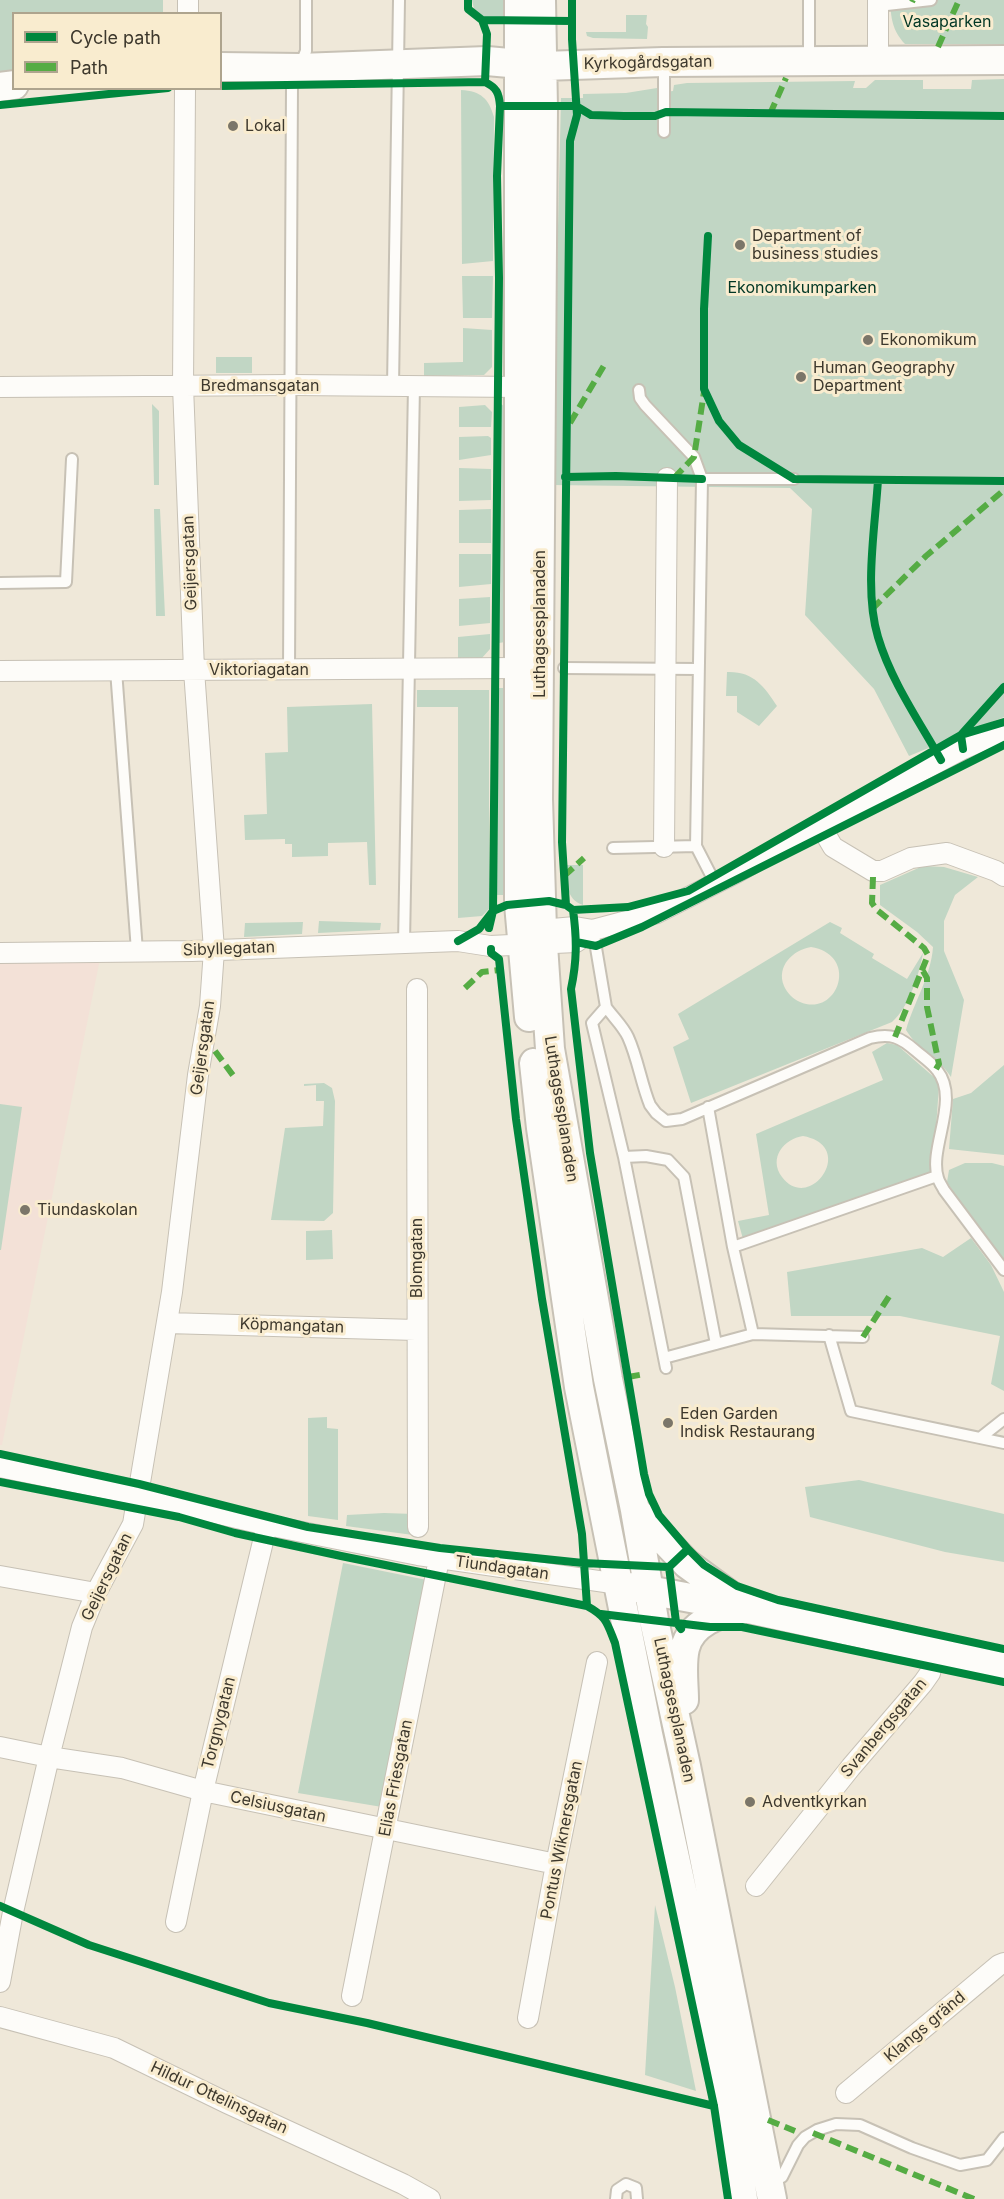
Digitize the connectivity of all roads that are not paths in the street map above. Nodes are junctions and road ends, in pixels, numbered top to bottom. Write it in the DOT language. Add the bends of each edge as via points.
graph roads {
  1 [pos="306,0"];
  2 [pos="399,0"];
  3 [pos="519,0"];
  4 [pos="541,0"];
  5 [pos="809,0"];
  6 [pos="931,0"];
  7 [pos="878,3"];
  8 [pos="1004,60"];
  9 [pos="809,61"];
  10 [pos="878,61"];
  11 [pos="664,62"];
  12 [pos="398,65"];
  13 [pos="531,65"];
  14 [pos="222,67"];
  15 [pos="300,68"];
  16 [pos="185,90"];
  17 [pos="664,132"];
  18 [pos="292,385"];
  19 [pos="183,386"];
  20 [pos="393,386"];
  21 [pos="414,386"];
  22 [pos="0,387"];
  23 [pos="520,387"];
  24 [pos="639,390"];
  25 [pos="72,459"];
  26 [pos="667,478"];
  27 [pos="702,479"];
  28 [pos="794,479"];
  29 [pos="0,583"];
  30 [pos="519,668"];
  31 [pos="564,668"];
  32 [pos="408,669"];
  33 [pos="666,669"];
  34 [pos="698,669"];
  35 [pos="0,670"];
  36 [pos="116,670"];
  37 [pos="194,670"];
  38 [pos="289,670"];
  39 [pos="1004,731"];
  40 [pos="820,825"];
  41 [pos="696,846"];
  42 [pos="664,847"];
  43 [pos="614,848"];
  44 [pos="1001,870"];
  45 [pos="715,883"];
  46 [pos="593,930"];
  47 [pos="532,937"];
  48 [pos="404,943"];
  49 [pos="213,950"];
  50 [pos="137,951"];
  51 [pos="0,953"];
  52 [pos="417,989"];
  53 [pos="606,1007"];
  54 [pos="708,1107"];
  55 [pos="624,1157"];
  56 [pos="937,1176"];
  57 [pos="733,1247"];
  58 [pos="1004,1270"];
  59 [pos="167,1323"];
  60 [pos="417,1330"];
  61 [pos="753,1334"];
  62 [pos="829,1335"];
  63 [pos="863,1337"];
  64 [pos="716,1344"];
  65 [pos="1004,1419"];
  66 [pos="980,1438"];
  67 [pos="1004,1443"];
  68 [pos="0,1467"];
  69 [pos="137,1495"];
  70 [pos="635,1510"];
  71 [pos="267,1525"];
  72 [pos="418,1527"];
  73 [pos="440,1559"];
  74 [pos="0,1576"];
  75 [pos="619,1584"];
  76 [pos="649,1591"];
  77 [pos="96,1593"];
  78 [pos="749,1609"];
  79 [pos="936,1649"];
  80 [pos="597,1662"];
  81 [pos="1004,1665"];
  82 [pos="0,1747"];
  83 [pos="49,1757"];
  84 [pos="686,1766"];
  85 [pos="203,1791"];
  86 [pos="385,1830"];
  87 [pos="556,1864"];
  88 [pos="756,1886"];
  89 [pos="176,1922"];
  90 [pos="1004,1963"];
  91 [pos="0,1982"];
  92 [pos="352,1996"];
  93 [pos="0,2017"];
  94 [pos="528,2018"];
  95 [pos="846,2092"];
  96 [pos="1004,2138"];
  97 [pos="777,2188"];
  98 [pos="430,2199"];
  99 [pos="616,2199"];
  100 [pos="637,2199"];
  101 [pos="743,2199"];
  1 -- 15 [label="lane" via="306,51"];
  2 -- 12 [label="lane"];
  3 -- 13 [label="main road, Luthagsesplanaden"];
  4 -- 13 [label="main road, Luthagsesplanaden"];
  5 -- 9 [label="lane"];
  6 -- 7 [label="lane"];
  7 -- 10 [label="street"];
  8 -- 10 [label="main road, Kyrkogårdsgatan"];
  9 -- 10 [label="main road, Kyrkogårdsgatan"];
  9 -- 11 [label="main road, Kyrkogårdsgatan"];
  11 -- 13 [label="main road, Kyrkogårdsgatan"];
  11 -- 17 [label="lane"];
  12 -- 13 [label="main road, Kyrkogårdsgatan"];
  12 -- 15 [label="main road, Kyrkogårdsgatan"];
  12 -- 20 [label="lane"];
  13 -- 23 [label="main road, Luthagsesplanaden"];
  13 -- 47 [label="main road, Luthagsesplanaden" via="538,799"];
  14 -- 15 [label="main road, Kyrkogårdsgatan"];
  15 -- 18 [label="lane" via="292,85"];
  16 -- 19 [label="street, Geijersgatan"];
  18 -- 19 [label="street, Bredmansgatan"];
  18 -- 20 [label="street, Bredmansgatan"];
  18 -- 38 [label="lane"];
  19 -- 22 [label="street, Bredmansgatan"];
  19 -- 37 [label="street, Geijersgatan"];
  20 -- 21 [label="street, Bredmansgatan"];
  21 -- 23 [label="street, Bredmansgatan"];
  21 -- 32 [label="lane"];
  23 -- 30 [label="main road, Luthagsesplanaden"];
  24 -- 27 [label="lane" via="645,405 694,457"];
  25 -- 29 [label="lane" via="66,582"];
  26 -- 33 [label="street"];
  27 -- 28 [label="lane"];
  27 -- 34 [label="lane"];
  30 -- 32 [label="street, Viktoriagatan"];
  30 -- 47 [label="main road, Luthagsesplanaden" via="519,904"];
  31 -- 33 [label="lane"];
  32 -- 38 [label="street, Viktoriagatan"];
  32 -- 48 [label="lane"];
  33 -- 34 [label="lane"];
  33 -- 42 [label="street"];
  34 -- 41 [label="lane"];
  35 -- 36 [label="street, Viktoriagatan"];
  36 -- 37 [label="street, Viktoriagatan"];
  36 -- 50 [label="lane"];
  37 -- 38 [label="street, Viktoriagatan"];
  37 -- 49 [label="street, Geijersgatan"];
  39 -- 40 [label="street, Sibyllegatan"];
  40 -- 44 [label="street" via="833,847 873,870 882,871 911,858 946,853"];
  40 -- 45 [label="street, Sibyllegatan"];
  41 -- 42 [label="lane"];
  41 -- 45 [label="lane"];
  42 -- 43 [label="lane"];
  45 -- 46 [label="street, Sibyllegatan" via="657,913"];
  46 -- 47 [label="street, Sibyllegatan" via="576,942"];
  46 -- 53 [label="lane"];
  47 -- 48 [label="street, Sibyllegatan" via="490,934 458,941"];
  47 -- 70 [label="main road, Luthagsesplanaden" via="608,1378"];
  47 -- 75 [label="main road, Luthagsesplanaden" via="541,1128 579,1387"];
  48 -- 49 [label="street, Sibyllegatan"];
  49 -- 50 [label="street, Sibyllegatan"];
  49 -- 59 [label="street, Geijersgatan" via="210,1006"];
  50 -- 51 [label="street, Sibyllegatan"];
  52 -- 60 [label="street, Blomgatan"];
  53 -- 54 [label="lane" via="629,1039 644,1089 656,1113 666,1121 682,1119"];
  53 -- 55 [label="lane" via="592,1023"];
  54 -- 56 [label="lane" via="870,1038 895,1037 938,1070 946,1088"];
  54 -- 57 [label="lane"];
  55 -- 64 [label="lane" via="668,1160 684,1177"];
  55 -- 64 [label="lane" via="665,1363"];
  56 -- 57 [label="lane"];
  56 -- 58 [label="lane"];
  57 -- 61 [label="lane"];
  59 -- 60 [label="street, Köpmangatan"];
  59 -- 69 [label="street, Geijersgatan"];
  60 -- 72 [label="street, Blomgatan"];
  61 -- 62 [label="lane"];
  61 -- 64 [label="lane"];
  62 -- 63 [label="lane"];
  62 -- 66 [label="lane" via="850,1411"];
  65 -- 66 [label="lane"];
  66 -- 67 [label="lane"];
  68 -- 69 [label="street, Tiundagatan"];
  69 -- 71 [label="street, Tiundagatan"];
  69 -- 77 [label="street, Geijersgatan" via="133,1524"];
  70 -- 76 [label="main road, Luthagsesplanaden"];
  70 -- 78 [label="main road" via="687,1564"];
  71 -- 73 [label="street, Tiundagatan"];
  71 -- 85 [label="street, Torgnygatan"];
  73 -- 75 [label="street, Tiundagatan"];
  73 -- 86 [label="street, Elias Friesgatan"];
  74 -- 77 [label="street"];
  75 -- 76 [label="main road, Tiundagatan"];
  75 -- 101 [label="main road, Luthagsesplanaden" via="726,2092"];
  76 -- 78 [label="main road, Tiundagatan"];
  76 -- 84 [label="main road, Luthagsesplanaden"];
  77 -- 83 [label="street, Geijersgatan" via="82,1628"];
  78 -- 79 [label="main road, Tiundagatan"];
  78 -- 84 [label="main road" via="710,1618 685,1645"];
  79 -- 81 [label="main road, Tiundagatan"];
  79 -- 88 [label="street, Svanbergsgatan" via="923,1683"];
  80 -- 87 [label="street, Pontus Wiknersgatan"];
  82 -- 83 [label="street, Celsiusgatan"];
  83 -- 85 [label="street, Celsiusgatan" via="122,1768"];
  83 -- 91 [label="street, Geijersgatan"];
  84 -- 97 [label="main road, Luthagsesplanaden"];
  85 -- 86 [label="street, Celsiusgatan"];
  85 -- 89 [label="street, Torgnygatan"];
  86 -- 87 [label="street, Celsiusgatan"];
  86 -- 92 [label="street, Elias Friesgatan"];
  87 -- 94 [label="street, Pontus Wiknersgatan"];
  90 -- 95 [label="street, Klangs gränd"];
  93 -- 98 [label="street, Hildur Ottelinsgatan" via="114,2048"];
  96 -- 97 [label="lane" via="987,2160 960,2165 860,2125 836,2124 817,2130 798,2145"];
  99 -- 100 [label="lane" via="617,2190 626,2184 636,2188"];
}
